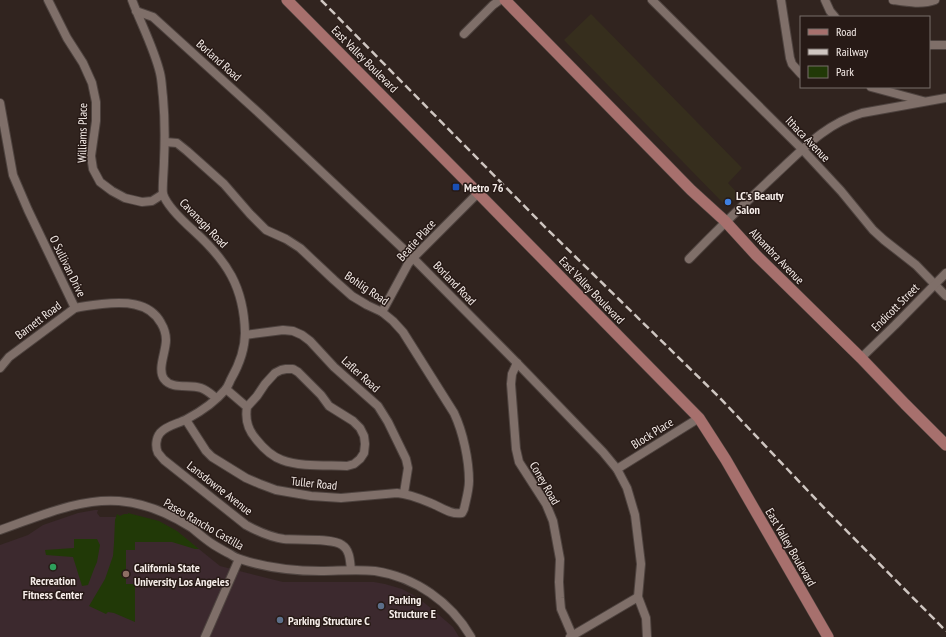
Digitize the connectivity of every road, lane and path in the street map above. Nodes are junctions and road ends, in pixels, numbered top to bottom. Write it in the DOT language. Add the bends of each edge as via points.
graph roads {
  1 [pos="48,0"];
  2 [pos="132,0"];
  3 [pos="287,0"];
  4 [pos="500,0"];
  5 [pos="505,0"];
  6 [pos="652,0"];
  7 [pos="781,0"];
  8 [pos="825,0"];
  9 [pos="893,0"];
  10 [pos="936,0"];
  11 [pos="136,11"];
  12 [pos="834,16"];
  13 [pos="464,34"];
  14 [pos="930,45"];
  15 [pos="946,45"];
  16 [pos="800,73"];
  17 [pos="875,88"];
  18 [pos="946,98"];
  19 [pos="925,102"];
  20 [pos="0,103"];
  21 [pos="165,142"];
  22 [pos="803,150"];
  23 [pos="478,193"];
  24 [pos="163,194"];
  25 [pos="725,222"];
  26 [pos="413,258"];
  27 [pos="689,259"];
  28 [pos="946,273"];
  29 [pos="934,284"];
  30 [pos="946,296"];
  31 [pos="75,308"];
  32 [pos="382,312"];
  33 [pos="245,335"];
  34 [pos="861,358"];
  35 [pos="517,363"];
  36 [pos="0,368"];
  37 [pos="226,389"];
  38 [pos="216,398"];
  39 [pos="247,407"];
  40 [pos="699,418"];
  41 [pos="186,420"];
  42 [pos="946,445"];
  43 [pos="617,469"];
  44 [pos="404,493"];
  45 [pos="462,513"];
  46 [pos="0,530"];
  47 [pos="239,559"];
  48 [pos="351,570"];
  49 [pos="638,597"];
  50 [pos="572,636"];
  51 [pos="205,637"];
  52 [pos="471,637"];
  53 [pos="647,637"];
  54 [pos="828,637"];
  1 -- 24 [label="street, Williams Place" via="92,83 96,121 91,156 93,169 100,182 125,198 142,202 152,201"];
  2 -- 11 [label="street, Cavanagh Road"];
  3 -- 23 [label="main road, East Valley Boulevard"];
  4 -- 13 [label="street"];
  5 -- 25 [label="main road, Alhambra Avenue"];
  6 -- 22 [label="street, Ithaca Avenue"];
  7 -- 16 [label="street" via="790,58"];
  8 -- 12 [label="street"];
  9 -- 10 [label="street"];
  11 -- 21 [label="street, Cavanagh Road" via="160,74"];
  11 -- 26 [label="street, Borland Road" via="154,17"];
  14 -- 15 [label="street"];
  17 -- 19 [label="street"];
  18 -- 19 [label="street"];
  19 -- 22 [label="street" via="849,117 817,136"];
  20 -- 31 [label="street, O Sullivan Drive" via="13,175"];
  21 -- 24 [label="street, Cavanagh Road"];
  21 -- 32 [label="street, Bohlig Road" via="177,143 187,151 224,184 266,230 300,248 352,296"];
  22 -- 25 [label="street"];
  22 -- 29 [label="street, Ithaca Avenue" via="873,230 916,264"];
  23 -- 26 [label="street, Beatie Place"];
  23 -- 40 [label="main road, East Valley Boulevard"];
  24 -- 33 [label="street, Cavanagh Road" via="170,207 207,243 229,271 242,303"];
  25 -- 27 [label="street"];
  25 -- 34 [label="main road, Alhambra Avenue"];
  26 -- 32 [label="street, Beatie Place"];
  26 -- 35 [label="street, Borland Road"];
  28 -- 29 [label="street, Endicott Street"];
  29 -- 30 [label="street, Ithaca Avenue"];
  29 -- 34 [label="street, Endicott Street"];
  31 -- 36 [label="street, Barnett Road" via="9,357"];
  31 -- 38 [label="street, O Sullivan Drive" via="118,302 131,303 152,312 164,328 166,340 161,370 163,378 176,386 200,388"];
  32 -- 45 [label="street, Bohlig Road" via="403,332 459,423 468,462 469,481"];
  33 -- 37 [label="street, Cavanagh Road" via="240,360"];
  33 -- 44 [label="street, Lafler Road" via="283,330 302,335 378,406 406,459 408,468"];
  34 -- 42 [label="main road, Alhambra Avenue"];
  35 -- 43 [label="street, Borland Road"];
  35 -- 50 [label="street, Coney Road" via="511,384 516,449 520,462 546,504 553,521 560,559 560,604"];
  37 -- 38 [label="street, Lansdowne Avenue"];
  37 -- 39 [label="street"];
  38 -- 41 [label="street, Lansdowne Avenue"];
  39 -- 39 [label="street" via="275,373 293,369 329,406 360,428 366,444 364,453 360,460 347,466 291,463 282,460 267,452 252,434 247,421"];
  40 -- 43 [label="street, Block Place"];
  40 -- 54 [label="main road, East Valley Boulevard"];
  41 -- 44 [label="street, Tuller Road" via="212,457 246,478 276,490 341,498"];
  41 -- 48 [label="street, Lansdowne Avenue" via="160,433 156,446 164,460 255,530 282,538 340,543 347,550"];
  43 -- 49 [label="street, Borland Road" via="627,488 635,515 642,564"];
  44 -- 45 [label="street, Tuller Road" via="454,513"];
  46 -- 47 [label="street, Paseo Rancho Castilla" via="77,504 120,501 154,508 193,529 213,545"];
  47 -- 48 [label="street, Paseo Rancho Castilla" via="288,569"];
  47 -- 51 [label="street"];
  48 -- 52 [label="street, Paseo Rancho Castilla" via="392,575 425,589 449,608"];
  49 -- 50 [label="street"];
  49 -- 53 [label="street, Borland Road" via="646,618"];
}
